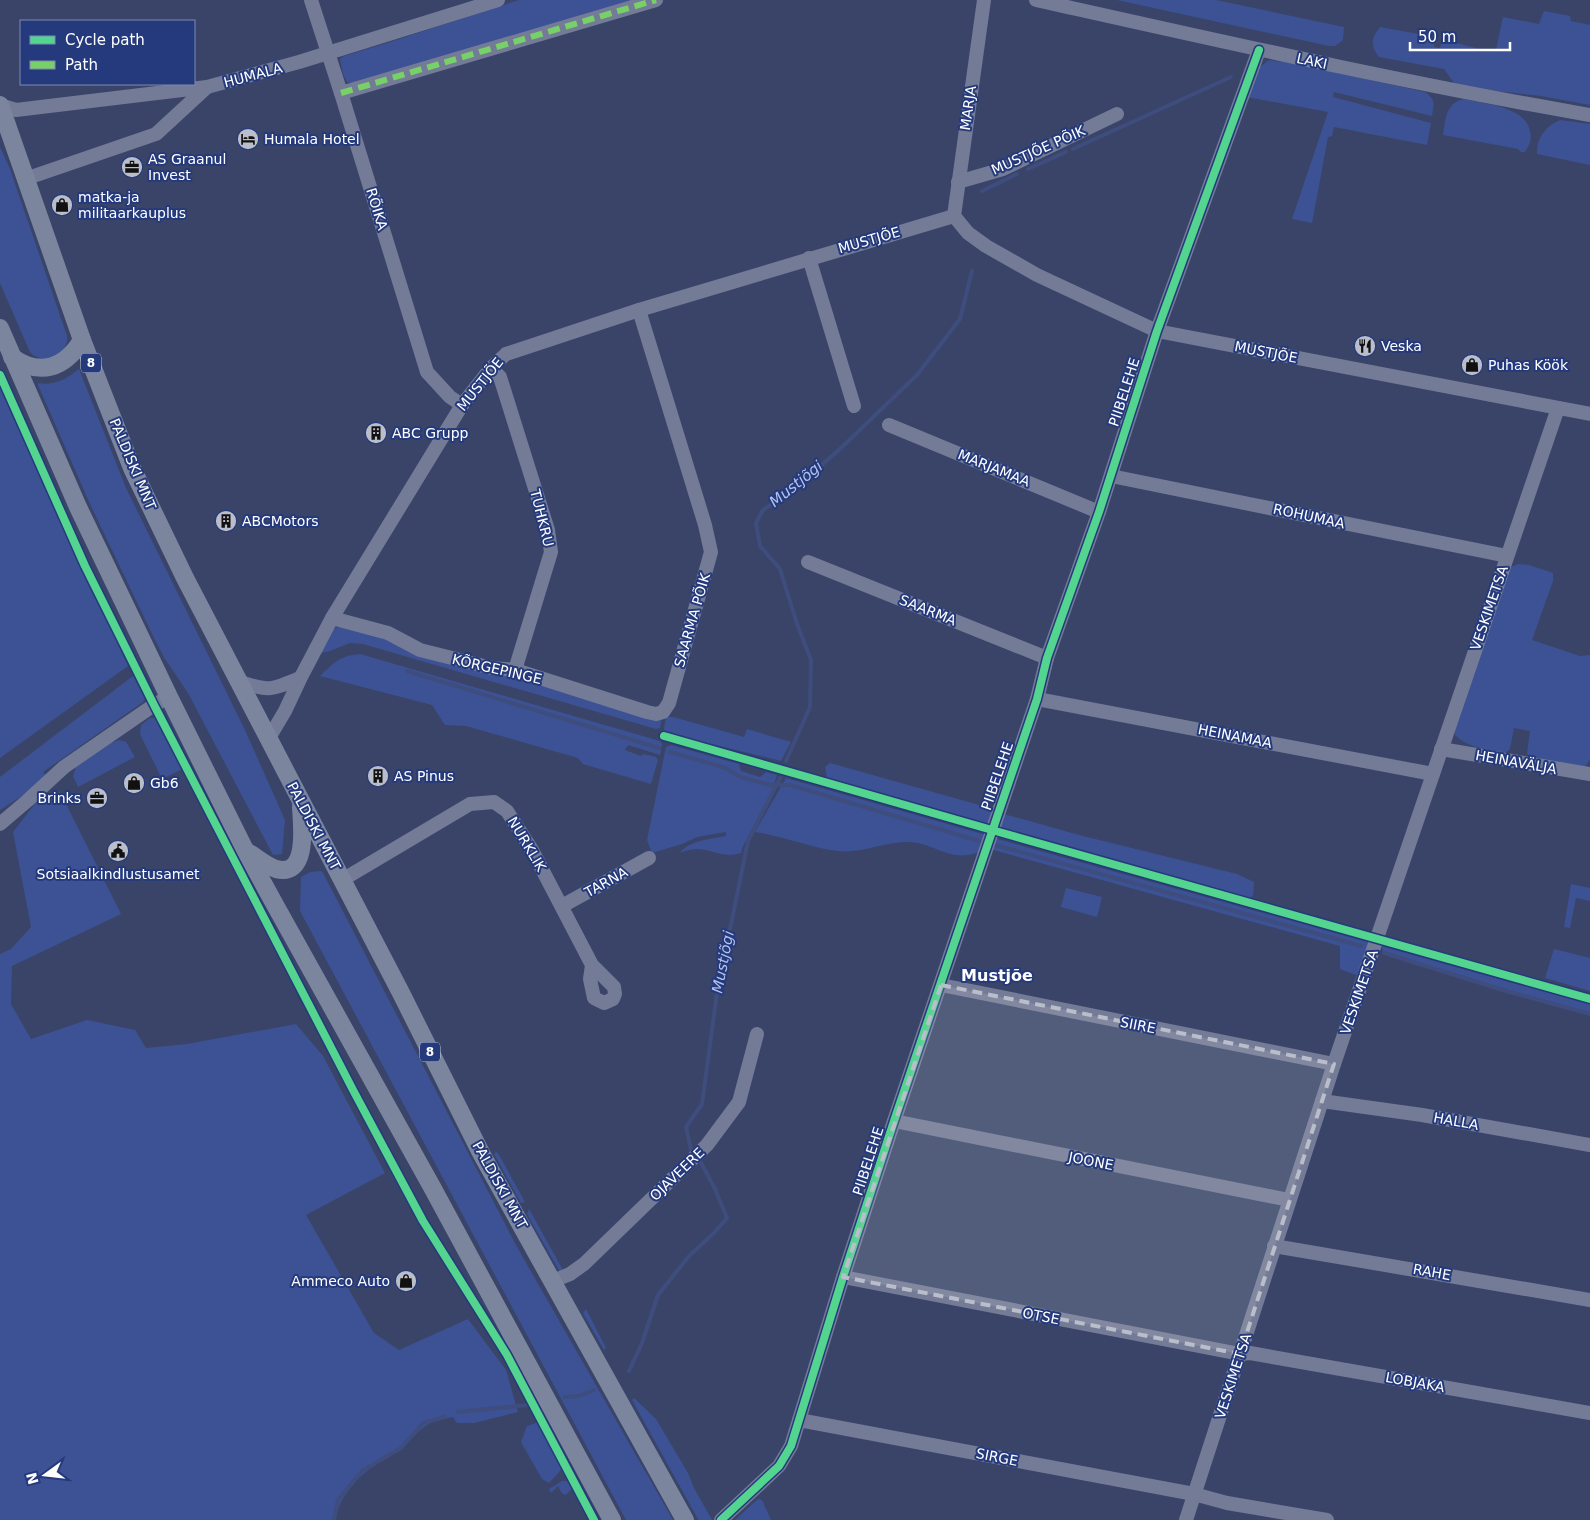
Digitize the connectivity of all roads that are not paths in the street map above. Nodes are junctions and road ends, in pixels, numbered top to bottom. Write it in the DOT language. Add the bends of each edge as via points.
graph roads {
  1 [pos="311,0"];
  2 [pos="498,0"];
  3 [pos="656,0"];
  4 [pos="984,0"];
  5 [pos="1036,0"];
  6 [pos="1259,50"];
  7 [pos="327,53"];
  8 [pos="207,87"];
  9 [pos="341,93"];
  10 [pos="0,105"];
  11 [pos="1117,114"];
  12 [pos="1590,114"];
  13 [pos="25,179"];
  14 [pos="958,182"];
  15 [pos="954,216"];
  16 [pos="809,258"];
  17 [pos="639,310"];
  18 [pos="0,328"];
  19 [pos="1157,331"];
  20 [pos="82,340"];
  21 [pos="12,358"];
  22 [pos="491,368"];
  23 [pos="462,405"];
  24 [pos="854,406"];
  25 [pos="1558,408"];
  26 [pos="1590,414"];
  27 [pos="889,425"];
  28 [pos="1111,476"];
  29 [pos="1099,512"];
  30 [pos="1507,556"];
  31 [pos="808,562"];
  32 [pos="332,618"];
  33 [pos="1047,658"];
  34 [pos="515,670"];
  35 [pos="300,678"];
  36 [pos="238,681"];
  37 [pos="169,697"];
  38 [pos="1037,699"];
  39 [pos="663,712"];
  40 [pos="268,738"];
  41 [pos="1441,749"];
  42 [pos="1433,774"];
  43 [pos="1590,774"];
  44 [pos="301,801"];
  45 [pos="0,824"];
  46 [pos="246,850"];
  47 [pos="649,858"];
  48 [pos="342,880"];
  49 [pos="562,906"];
  50 [pos="592,965"];
  51 [pos="941,985"];
  52 [pos="757,1034"];
  53 [pos="1334,1064"];
  54 [pos="1322,1102"];
  55 [pos="894,1121"];
  56 [pos="1590,1145"];
  57 [pos="1289,1200"];
  58 [pos="1274,1246"];
  59 [pos="843,1277"];
  60 [pos="553,1281"];
  61 [pos="1590,1300"];
  62 [pos="1240,1354"];
  63 [pos="1590,1413"];
  64 [pos="799,1420"];
  65 [pos="1194,1494"];
  66 [pos="612,1520"];
  67 [pos="685,1520"];
  68 [pos="721,1520"];
  69 [pos="1186,1520"];
  70 [pos="1327,1520"];
  1 -- 7 [label="street, RÕIKA"];
  2 -- 7 [label="street, HUMALA"];
  3 -- 9 [label="street"];
  4 -- 14 [label="street, MARJA"];
  5 -- 6 [label="street, LAKI"];
  6 -- 12 [label="street, LAKI"];
  6 -- 19 [label="street, PIIBELEHE"];
  7 -- 8 [label="street, HUMALA"];
  7 -- 9 [label="street, RÕIKA"];
  8 -- 10 [label="street, HUMALA" via="16,110"];
  8 -- 13 [label="street" via="156,134"];
  9 -- 23 [label="street, RÕIKA" via="426,372"];
  10 -- 13 [label="main road, PALDISKI MNT / 8"];
  11 -- 14 [label="street, MUSTJÕE PÕIK" via="1003,168"];
  13 -- 20 [label="main road, PALDISKI MNT / 8"];
  14 -- 15 [label="street, MARJA"];
  15 -- 16 [label="street, MUSTJÕE"];
  15 -- 19 [label="street, MUSTJÕE" via="968,233 986,246 1037,275"];
  16 -- 17 [label="street, MUSTJÕE"];
  16 -- 24 [label="street"];
  17 -- 22 [label="street, MUSTJÕE" via="506,354"];
  17 -- 39 [label="street, SAARMA PÕIK" via="711,552 669,703"];
  18 -- 21 [label="main road"];
  19 -- 25 [label="street, MUSTJÕE"];
  19 -- 28 [label="street, PIIBELEHE"];
  20 -- 21 [label="main road" via="65,361 53,366 30,367"];
  20 -- 36 [label="main road, PALDISKI MNT / 8" via="132,468"];
  21 -- 37 [label="main road"];
  22 -- 23 [label="street, MUSTJÕE"];
  22 -- 34 [label="street, TUHKRU" via="500,377 548,530 551,552"];
  23 -- 32 [label="street, MUSTJÕE"];
  25 -- 26 [label="street, MUSTJÕE"];
  25 -- 30 [label="street, VESKIMETSA"];
  27 -- 29 [label="street, MARJAMAA"];
  28 -- 29 [label="street, PIIBELEHE"];
  28 -- 30 [label="street, ROHUMAA"];
  29 -- 33 [label="street, PIIBELEHE"];
  30 -- 41 [label="street, VESKIMETSA"];
  31 -- 33 [label="street, SAARMA"];
  32 -- 34 [label="street, KÕRGEPINGE" via="388,633 420,650 492,668"];
  32 -- 35 [label="street, MUSTJÕE"];
  33 -- 38 [label="street, PIIBELEHE"];
  34 -- 39 [label="street, KÕRGEPINGE" via="647,712"];
  35 -- 36 [label="street" via="274,689"];
  35 -- 40 [label="street, MUSTJÕE" via="286,711"];
  36 -- 40 [label="main road, PALDISKI MNT / 8"];
  37 -- 45 [label="street" via="64,767"];
  37 -- 46 [label="main road"];
  38 -- 42 [label="street, HEINAMAA"];
  38 -- 51 [label="street, PIIBELEHE"];
  40 -- 44 [label="main road, PALDISKI MNT / 8"];
  41 -- 42 [label="street, VESKIMETSA"];
  41 -- 43 [label="street, HEINAVÄLJA"];
  42 -- 53 [label="street, VESKIMETSA"];
  44 -- 46 [label="main road" via="302,846 294,865 282,870 274,868"];
  44 -- 48 [label="main road, PALDISKI MNT / 8"];
  46 -- 66 [label="main road"];
  47 -- 49 [label="street, TARNA"];
  48 -- 49 [label="street, NURKLIK" via="470,804 494,802 507,811"];
  48 -- 60 [label="main road, PALDISKI MNT / 8" via="482,1154"];
  49 -- 50 [label="street, NURKLIK"];
  51 -- 53 [label="street, SIIRE"];
  51 -- 55 [label="street, PIIBELEHE"];
  52 -- 60 [label="street, OJAVEERE" via="739,1102 707,1145 584,1264"];
  53 -- 54 [label="street, VESKIMETSA"];
  54 -- 56 [label="street, HALLA" via="1422,1115"];
  54 -- 57 [label="street, VESKIMETSA"];
  55 -- 57 [label="street, JOONE"];
  55 -- 59 [label="street, PIIBELEHE"];
  57 -- 58 [label="street, VESKIMETSA"];
  58 -- 61 [label="street, RAHE"];
  58 -- 62 [label="street, VESKIMETSA"];
  59 -- 62 [label="street, OTSE"];
  59 -- 64 [label="street, PIIBELEHE"];
  60 -- 67 [label="main road, PALDISKI MNT / 8"];
  62 -- 63 [label="street, LOBJAKA" via="1250,1353"];
  62 -- 65 [label="street, VESKIMETSA"];
  64 -- 65 [label="street, SIRGE"];
  64 -- 68 [label="street, PIIBELEHE" via="791,1446 779,1466"];
  65 -- 69 [label="street, VESKIMETSA"];
  65 -- 70 [label="street, SIRGE"];
}
